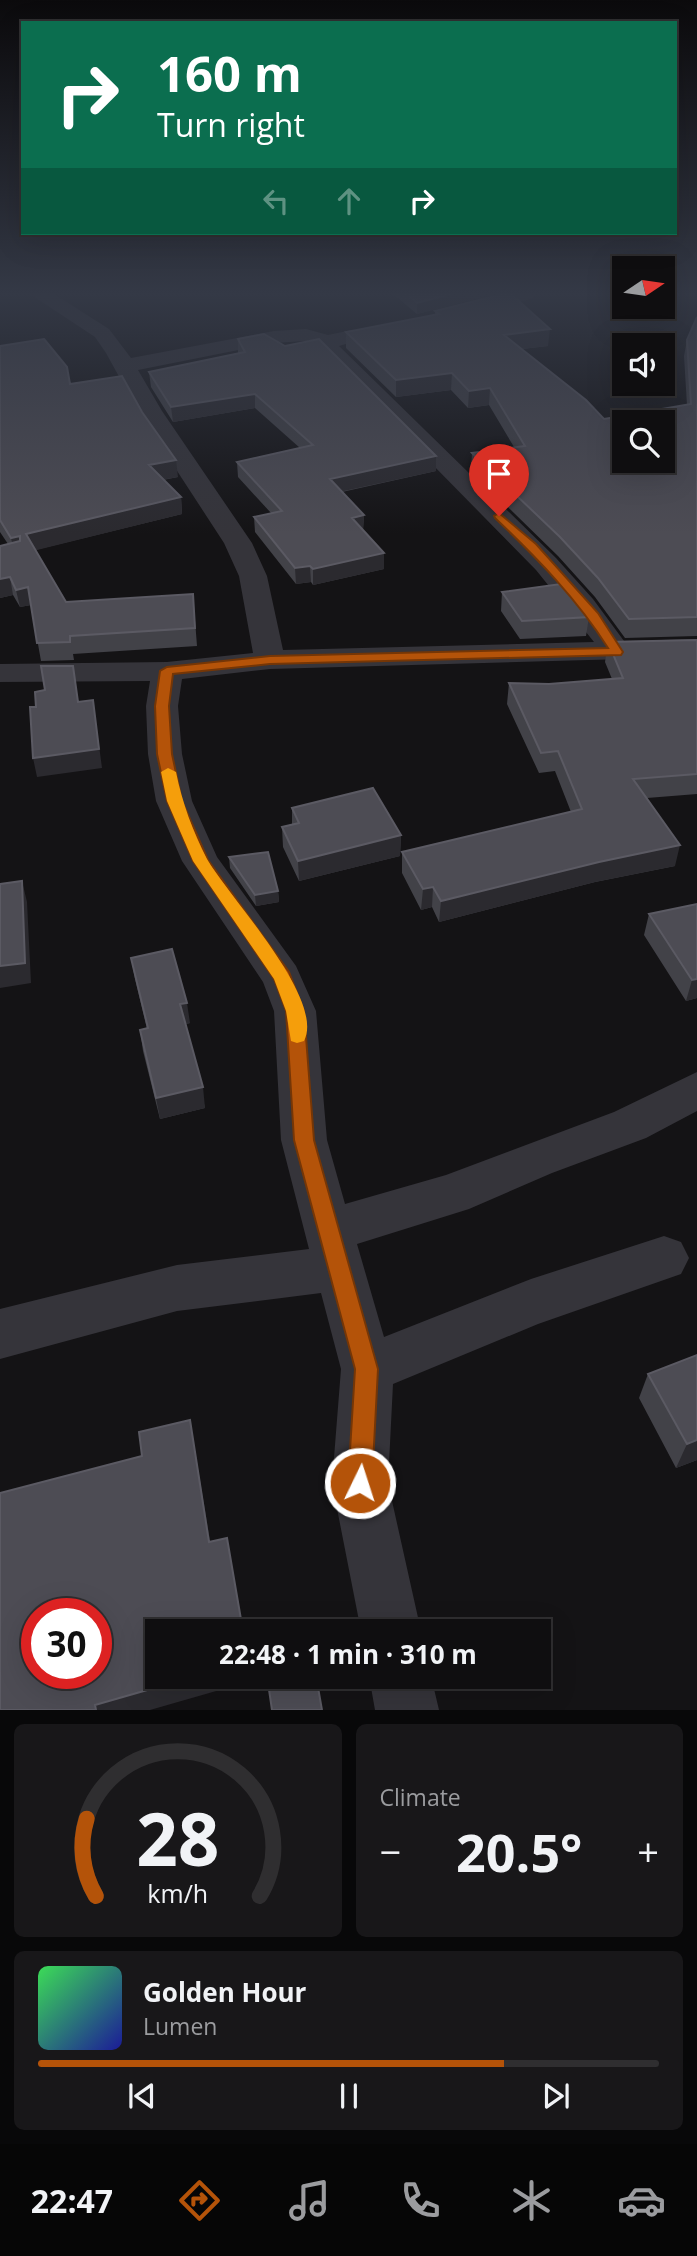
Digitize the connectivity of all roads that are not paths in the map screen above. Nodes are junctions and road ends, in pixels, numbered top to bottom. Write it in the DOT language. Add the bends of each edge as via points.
graph roads {
  1 [pos="129,374"];
  2 [pos="355,374"];
  3 [pos="697,648"];
  4 [pos="617,652"];
  5 [pos="270,660"];
  6 [pos="2,667"];
  7 [pos="167,671"];
  8 [pos="697,1090"];
  9 [pos="334,1250"];
  10 [pos="664,1258"];
  11 [pos="0,1334"];
  12 [pos="367,1369"];
  13 [pos="388,1619"];
  14 [pos="403,1689"];
  15 [pos="407,1710"];
  1 -- 5 [label="street" via="238,543 253,576"];
  2 -- 4 [label="street" via="532,546 594,616"];
  3 -- 4 [label="street"];
  4 -- 5 [label="street"];
  5 -- 7 [label="street"];
  6 -- 7 [label="street"];
  7 -- 9 [label="street" via="162,706 174,801 201,861 282,977 295,1011 304,1140"];
  8 -- 9 [label="street" via="630,1125 452,1194"];
  9 -- 11 [label="street"];
  9 -- 12 [label="street"];
  10 -- 12 [label="street" via="531,1303"];
  12 -- 13 [label="street" via="360,1483"];
  14 -- 15 [label="street"];
}
